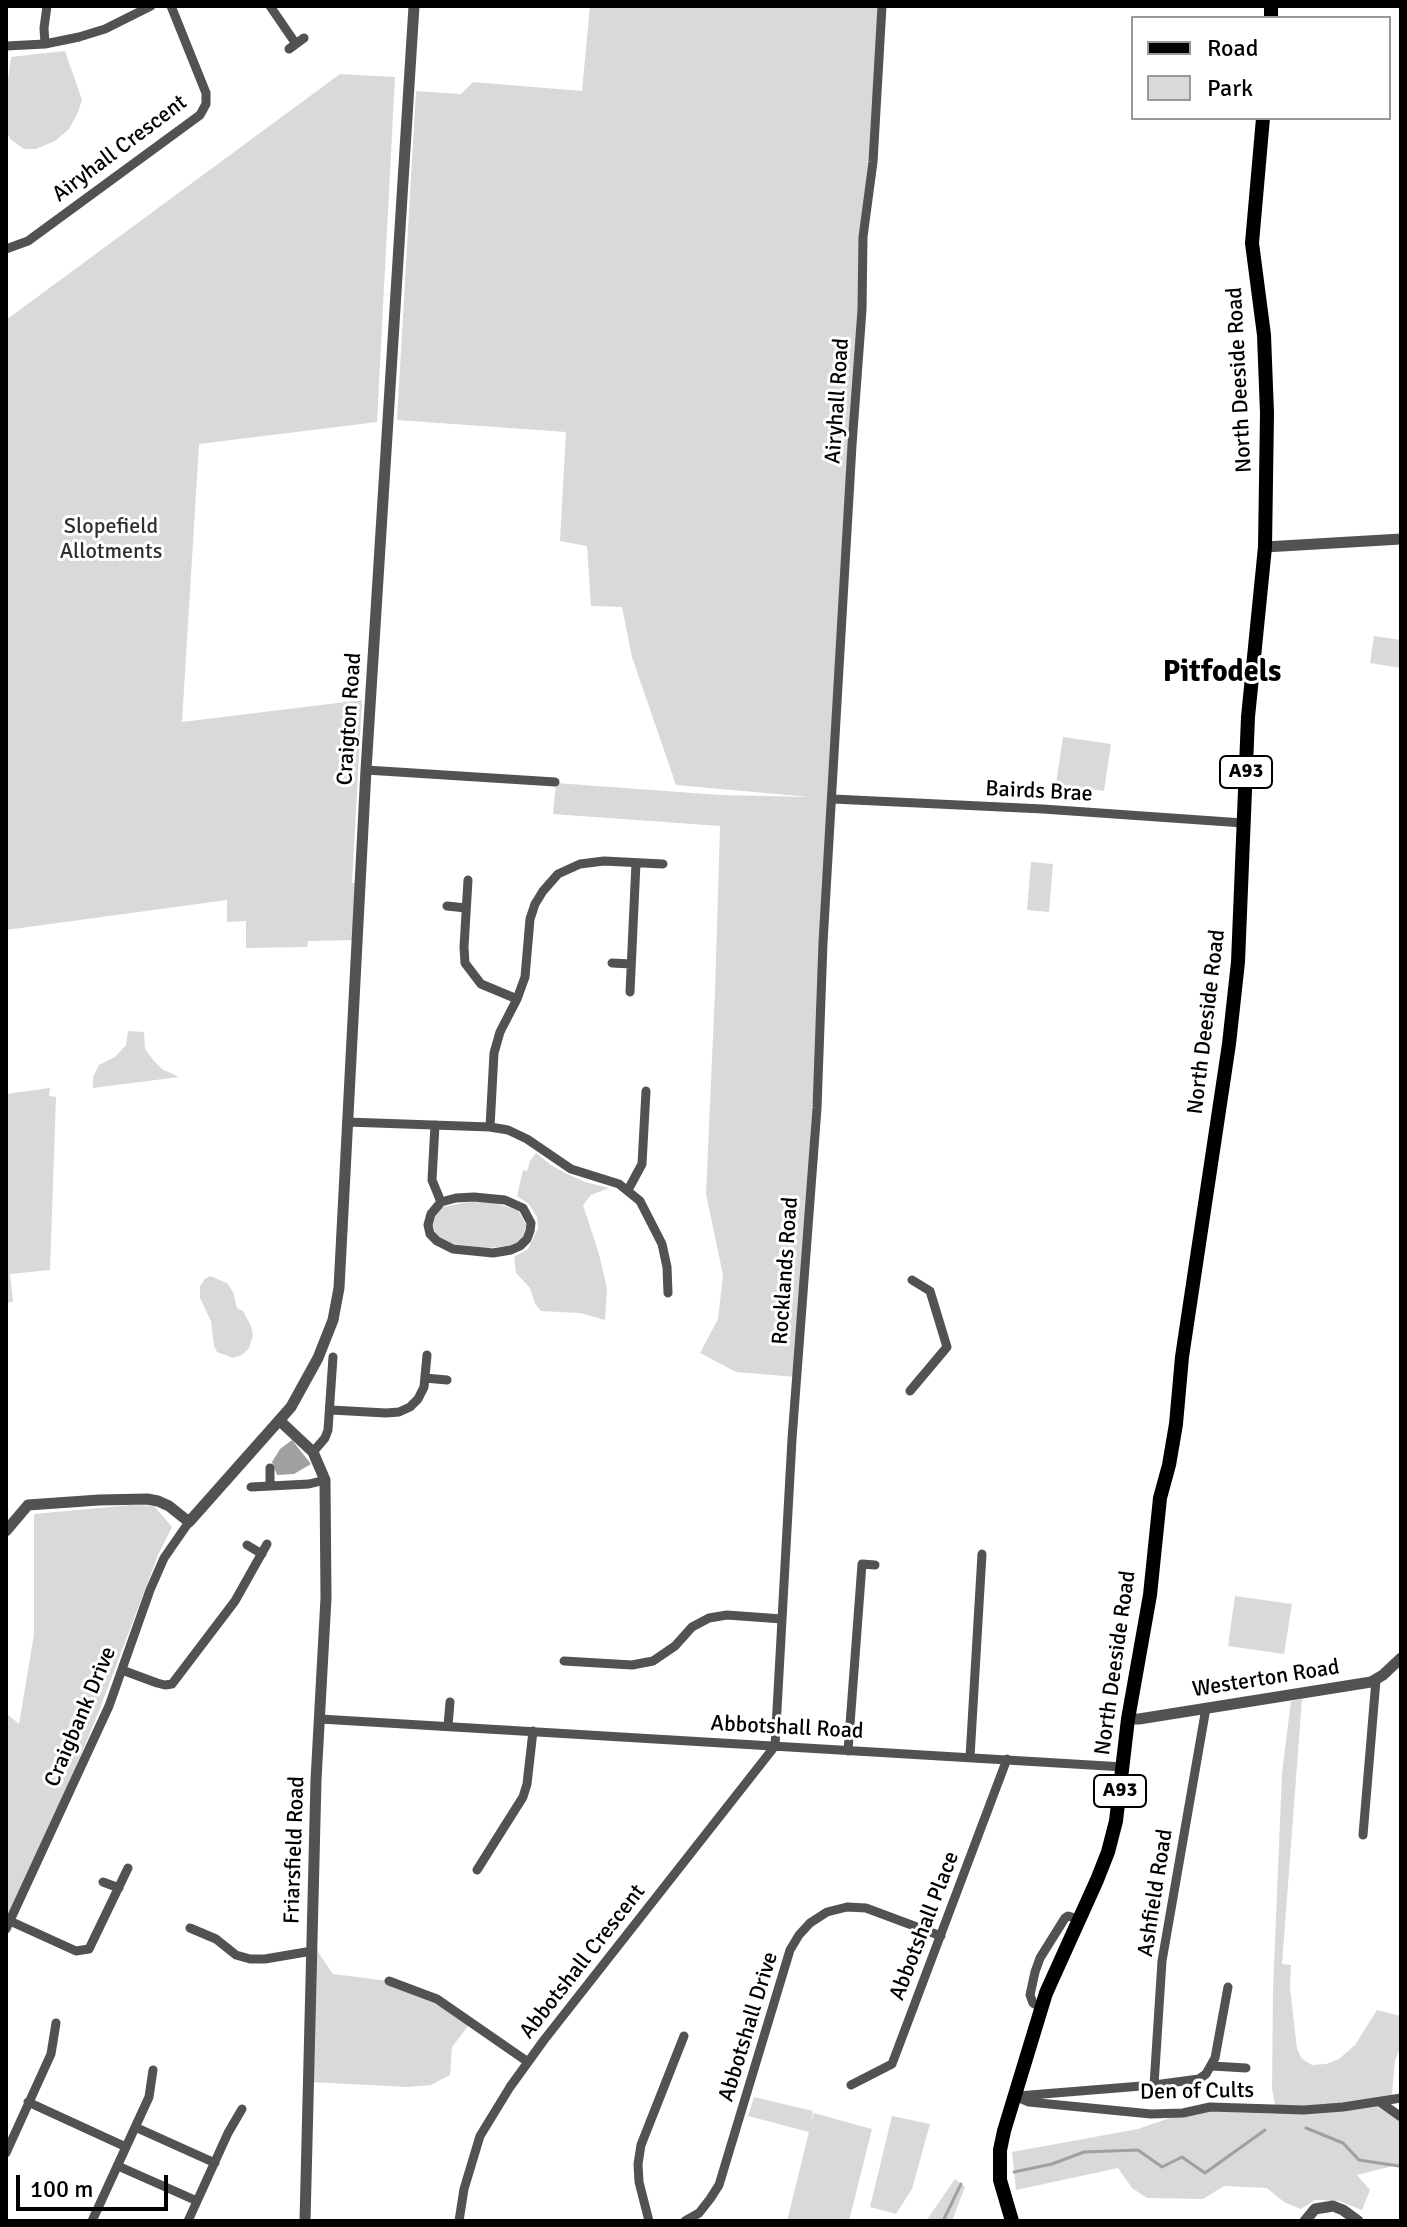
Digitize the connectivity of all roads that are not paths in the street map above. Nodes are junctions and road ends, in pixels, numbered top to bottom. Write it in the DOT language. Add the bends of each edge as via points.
graph roads {
  1 [pos="47,6"];
  2 [pos="151,6"];
  3 [pos="171,6"];
  4 [pos="270,6"];
  5 [pos="414,6"];
  6 [pos="882,6"];
  7 [pos="45,44"];
  8 [pos="296,44"];
  9 [pos="6,46"];
  10 [pos="1263,120"];
  11 [pos="6,249"];
  12 [pos="1401,539"];
  13 [pos="1265,547"];
  14 [pos="366,770"];
  15 [pos="555,782"];
  16 [pos="833,799"];
  17 [pos="1243,823"];
  18 [pos="636,863"];
  19 [pos="663,864"];
  20 [pos="468,880"];
  21 [pos="447,906"];
  22 [pos="466,908"];
  23 [pos="612,963"];
  24 [pos="631,964"];
  25 [pos="630,992"];
  26 [pos="517,999"];
  27 [pos="646,1091"];
  28 [pos="347,1122"];
  29 [pos="435,1125"];
  30 [pos="490,1127"];
  31 [pos="628,1190"];
  32 [pos="441,1202"];
  33 [pos="912,1280"];
  34 [pos="668,1293"];
  35 [pos="427,1355"];
  36 [pos="333,1357"];
  37 [pos="425,1378"];
  38 [pos="447,1380"];
  39 [pos="910,1391"];
  40 [pos="331,1410"];
  41 [pos="280,1421"];
  42 [pos="313,1452"];
  43 [pos="270,1468"];
  44 [pos="325,1480"];
  45 [pos="270,1486"];
  46 [pos="251,1487"];
  47 [pos="189,1522"];
  48 [pos="6,1531"];
  49 [pos="267,1544"];
  50 [pos="247,1545"];
  51 [pos="262,1554"];
  52 [pos="982,1554"];
  53 [pos="875,1565"];
  54 [pos="782,1619"];
  55 [pos="1401,1658"];
  56 [pos="564,1661"];
  57 [pos="122,1670"];
  58 [pos="1376,1680"];
  59 [pos="450,1702"];
  60 [pos="1206,1708"];
  61 [pos="320,1719"];
  62 [pos="1128,1719"];
  63 [pos="448,1726"];
  64 [pos="533,1731"];
  65 [pos="775,1746"];
  66 [pos="848,1751"];
  67 [pos="970,1757"];
  68 [pos="1007,1759"];
  69 [pos="1124,1767"];
  70 [pos="1363,1835"];
  71 [pos="128,1868"];
  72 [pos="477,1870"];
  73 [pos="103,1882"];
  74 [pos="119,1888"];
  75 [pos="8,1925"];
  76 [pos="190,1928"];
  77 [pos="941,1936"];
  78 [pos="312,1951"];
  79 [pos="389,1981"];
  80 [pos="1228,1987"];
  81 [pos="56,2023"];
  82 [pos="684,2036"];
  83 [pos="528,2062"];
  84 [pos="1212,2066"];
  85 [pos="1246,2068"];
  86 [pos="153,2070"];
  87 [pos="851,2085"];
  88 [pos="1154,2085"];
  89 [pos="1015,2096"];
  90 [pos="1401,2098"];
  91 [pos="28,2102"];
  92 [pos="1380,2102"];
  93 [pos="242,2109"];
  94 [pos="1401,2117"];
  95 [pos="135,2127"];
  96 [pos="126,2147"];
  97 [pos="6,2153"];
  98 [pos="215,2163"];
  99 [pos="118,2166"];
  100 [pos="197,2201"];
  101 [pos="92,2221"];
  102 [pos="188,2221"];
  103 [pos="305,2221"];
  104 [pos="459,2221"];
  105 [pos="649,2221"];
  106 [pos="685,2221"];
  107 [pos="1012,2221"];
  108 [pos="1305,2221"];
  109 [pos="1358,2221"];
  1 -- 7 [label="street"];
  2 -- 7 [label="street" via="105,29"];
  3 -- 11 [label="street, Airyhall Crescent" via="206,93 200,115 28,241"];
  4 -- 8 [label="street"];
  5 -- 14 [label="street, Craigton Road"];
  6 -- 16 [label="street, Airyhall Road" via="863,237"];
  7 -- 9 [label="street"];
  10 -- 13 [label="main road, North Deeside Road / A93" via="1252,243 1267,397"];
  12 -- 13 [label="street"];
  13 -- 17 [label="main road, North Deeside Road / A93"];
  14 -- 15 [label="street"];
  14 -- 28 [label="street, Craigton Road"];
  16 -- 17 [label="street, Bairds Brae"];
  16 -- 54 [label="street, Rocklands Road"];
  17 -- 62 [label="main road, North Deeside Road / A93" via="1229,1044"];
  18 -- 19 [label="street"];
  18 -- 24 [label="street"];
  18 -- 26 [label="street" via="580,864 558,874 543,891 530,919 525,977"];
  20 -- 22 [label="street"];
  21 -- 22 [label="street"];
  22 -- 26 [label="street" via="465,963 481,984"];
  23 -- 24 [label="street"];
  24 -- 25 [label="street"];
  26 -- 30 [label="street" via="494,1053"];
  27 -- 31 [label="street" via="642,1164"];
  28 -- 29 [label="street"];
  28 -- 41 [label="street, Craigton Road" via="333,1320 318,1358"];
  29 -- 30 [label="street"];
  29 -- 32 [label="street" via="432,1180"];
  30 -- 31 [label="street" via="508,1130 571,1169"];
  31 -- 34 [label="street" via="648,1213 662,1244"];
  32 -- 32 [label="street" via="431,1214 430,1234 453,1249 493,1253 511,1250 527,1239 531,1223 523,1208 505,1200"];
  33 -- 39 [label="street" via="930,1291 947,1347"];
  35 -- 37 [label="street"];
  36 -- 40 [label="street"];
  37 -- 38 [label="street"];
  37 -- 40 [label="street" via="418,1399 399,1412"];
  40 -- 42 [label="street" via="325,1438"];
  41 -- 42 [label="street"];
  41 -- 47 [label="street, Craigton Road"];
  42 -- 44 [label="street"];
  43 -- 45 [label="street"];
  44 -- 45 [label="street"];
  44 -- 61 [label="street, Friarsfield Road"];
  45 -- 46 [label="street"];
  47 -- 48 [label="street" via="158,1501 99,1500 28,1505"];
  47 -- 57 [label="street, Craigbank Drive" via="164,1558"];
  49 -- 51 [label="street"];
  50 -- 51 [label="street"];
  51 -- 57 [label="street" via="228,1611 172,1684"];
  52 -- 67 [label="street"];
  53 -- 66 [label="street" via="862,1564"];
  54 -- 56 [label="street" via="709,1618 653,1661"];
  54 -- 65 [label="street, Rocklands Road"];
  55 -- 58 [label="street"];
  57 -- 75 [label="street, Craigbank Drive"];
  58 -- 60 [label="street, Westerton Road"];
  58 -- 70 [label="street"];
  59 -- 63 [label="street"];
  60 -- 62 [label="street, Westerton Road"];
  60 -- 88 [label="street, Ashfield Road" via="1162,1961"];
  61 -- 63 [label="street, Abbotshall Road"];
  61 -- 78 [label="street, Friarsfield Road"];
  62 -- 69 [label="main road, North Deeside Road / A93"];
  63 -- 64 [label="street, Abbotshall Road"];
  64 -- 65 [label="street, Abbotshall Road"];
  64 -- 72 [label="street" via="523,1797"];
  65 -- 66 [label="street, Abbotshall Road"];
  65 -- 83 [label="street, Abbotshall Crescent"];
  66 -- 67 [label="street, Abbotshall Road"];
  67 -- 68 [label="street, Abbotshall Road"];
  68 -- 69 [label="street, Abbotshall Road"];
  68 -- 77 [label="street, Abbotshall Place"];
  69 -- 89 [label="main road, North Deeside Road / A93" via="1108,1852 1046,1993"];
  71 -- 74 [label="street"];
  73 -- 74 [label="street"];
  74 -- 75 [label="street" via="94,1942 83,1952"];
  76 -- 78 [label="street" via="250,1959"];
  77 -- 87 [label="street, Abbotshall Place" via="892,2064"];
  77 -- 106 [label="street, Abbotshall Drive" via="866,1908 847,1907 827,1912 799,1935 790,1950 719,2185 699,2213"];
  78 -- 103 [label="street, Friarsfield Road"];
  79 -- 83 [label="street" via="437,1999"];
  80 -- 84 [label="street"];
  81 -- 91 [label="street" via="51,2054"];
  82 -- 105 [label="street" via="641,2145 639,2182"];
  83 -- 104 [label="street, Abbotshall Crescent" via="480,2136"];
  84 -- 85 [label="street"];
  84 -- 88 [label="street" via="1199,2079"];
  86 -- 95 [label="street" via="149,2097"];
  88 -- 89 [label="street"];
  89 -- 92 [label="street, Den of Cults" via="1029,2102 1151,2114 1210,2107 1304,2110"];
  89 -- 107 [label="main road, North Deeside Road / A93" via="999,2164"];
  90 -- 92 [label="street, Den of Cults"];
  91 -- 96 [label="street"];
  91 -- 97 [label="street"];
  92 -- 94 [label="street"];
  93 -- 98 [label="street"];
  95 -- 96 [label="street"];
  95 -- 98 [label="street"];
  96 -- 99 [label="street"];
  98 -- 100 [label="street"];
  99 -- 100 [label="street"];
  99 -- 101 [label="street"];
  100 -- 102 [label="street"];
  108 -- 109 [label="street" via="1315,2209 1333,2206"];
}
